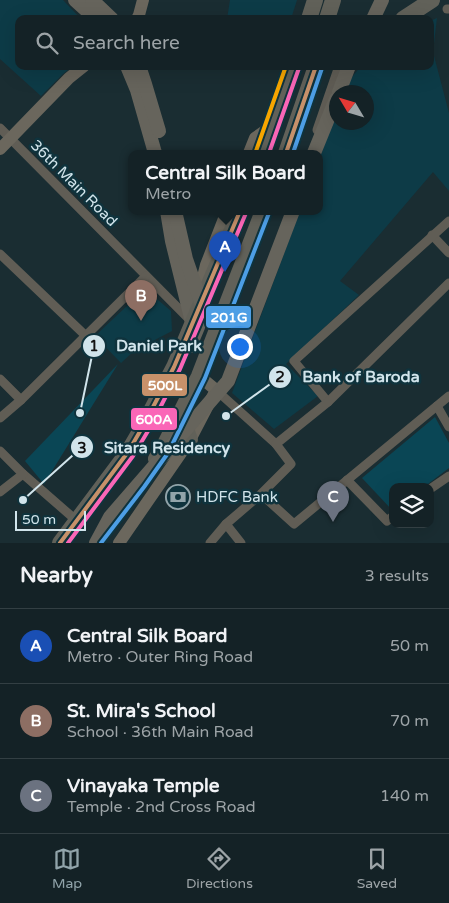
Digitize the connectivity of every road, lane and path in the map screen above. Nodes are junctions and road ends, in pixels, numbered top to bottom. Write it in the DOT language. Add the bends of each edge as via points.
graph roads {
  1 [pos="75,0"];
  2 [pos="92,0"];
  3 [pos="143,0"];
  4 [pos="332,0"];
  5 [pos="382,0"];
  6 [pos="432,0"];
  7 [pos="92,15"];
  8 [pos="108,15"];
  9 [pos="140,15"];
  10 [pos="328,15"];
  11 [pos="375,15"];
  12 [pos="409,15"];
  13 [pos="79,70"];
  14 [pos="129,70"];
  15 [pos="140,70"];
  16 [pos="292,70"];
  17 [pos="316,70"];
  18 [pos="338,70"];
  19 [pos="347,70"];
  20 [pos="342,85"];
  21 [pos="329,116"];
  22 [pos="272,126"];
  23 [pos="0,128"];
  24 [pos="11,138"];
  25 [pos="0,149"];
  26 [pos="154,150"];
  27 [pos="163,150"];
  28 [pos="251,150"];
  29 [pos="263,150"];
  30 [pos="287,150"];
  31 [pos="309,150"];
  32 [pos="315,150"];
  33 [pos="168,215"];
  34 [pos="176,215"];
  35 [pos="225,215"];
  36 [pos="238,215"];
  37 [pos="261,215"];
  38 [pos="284,215"];
  39 [pos="291,215"];
  40 [pos="449,221"];
  41 [pos="432,235"];
  42 [pos="449,253"];
  43 [pos="0,254"];
  44 [pos="146,276"];
  45 [pos="449,283"];
  46 [pos="192,322"];
  47 [pos="86,336"];
  48 [pos="198,376"];
  49 [pos="0,379"];
  50 [pos="216,390"];
  51 [pos="449,396"];
  52 [pos="21,400"];
  53 [pos="328,402"];
  54 [pos="437,406"];
  55 [pos="180,413"];
  56 [pos="0,418"];
  57 [pos="449,427"];
  58 [pos="190,440"];
  59 [pos="276,444"];
  60 [pos="0,451"];
  61 [pos="23,474"];
  62 [pos="449,476"];
  63 [pos="347,480"];
  64 [pos="434,486"];
  65 [pos="0,492"];
  66 [pos="261,494"];
  67 [pos="110,517"];
  68 [pos="389,519"];
  69 [pos="77,521"];
  70 [pos="226,524"];
  71 [pos="60,543"];
  72 [pos="65,543"];
  73 [pos="89,543"];
  74 [pos="94,543"];
  75 [pos="119,543"];
  76 [pos="210,543"];
  77 [pos="241,543"];
  1 -- 7 [label="main road"];
  2 -- 8 [label="main road"];
  3 -- 9 [label="street"];
  4 -- 10 [label="highway"];
  5 -- 11 [label="main road"];
  6 -- 12 [label="highway"];
  13 -- 24 [label="street"];
  14 -- 26 [label="main road"];
  15 -- 27 [label="main road"];
  16 -- 22 [label="highway"];
  17 -- 30 [label="highway"];
  18 -- 31 [label="street"];
  19 -- 20 [label="main road"];
  21 -- 32 [label="main road"];
  22 -- 28 [label="street" via="255,138"];
  22 -- 29 [label="highway"];
  23 -- 24 [label="street, 36th Main Road"];
  24 -- 25 [label="street"];
  24 -- 44 [label="street, 36th Main Road"];
  33 -- 46 [label="main road"];
  34 -- 72 [label="main road, bridge" via="186,259 203,308 198,327 170,390 136,448"];
  35 -- 46 [label="street" via="206,266"];
  36 -- 46 [label="highway"];
  37 -- 48 [label="highway"];
  38 -- 50 [label="street"];
  39 -- 67 [label="main road, bridge" via="228,381"];
  40 -- 41 [label="street"];
  41 -- 42 [label="street"];
  41 -- 53 [label="street" via="294,361"];
  43 -- 47 [label="street"];
  44 -- 46 [label="street, 36th Main Road"];
  44 -- 47 [label="street"];
  45 -- 53 [label="street"];
  46 -- 69 [label="highway" via="174,367 142,428"];
  47 -- 52 [label="street"];
  48 -- 50 [label="street"];
  48 -- 55 [label="highway"];
  49 -- 52 [label="street"];
  50 -- 58 [label="street"];
  50 -- 59 [label="street"];
  51 -- 54 [label="street"];
  52 -- 56 [label="street"];
  53 -- 59 [label="street"];
  54 -- 57 [label="street"];
  54 -- 63 [label="street"];
  55 -- 58 [label="highway"];
  55 -- 74 [label="highway" via="162,450"];
  58 -- 75 [label="street"];
  59 -- 66 [label="street" via="291,464"];
  60 -- 61 [label="street"];
  61 -- 65 [label="street"];
  61 -- 69 [label="street"];
  62 -- 64 [label="street"];
  63 -- 66 [label="street" via="294,524"];
  63 -- 68 [label="street"];
  66 -- 70 [label="street"];
  67 -- 73 [label="main road, bridge"];
  67 -- 74 [label="main road, bridge"];
  69 -- 71 [label="highway"];
  70 -- 76 [label="street"];
  70 -- 77 [label="street"];
}
